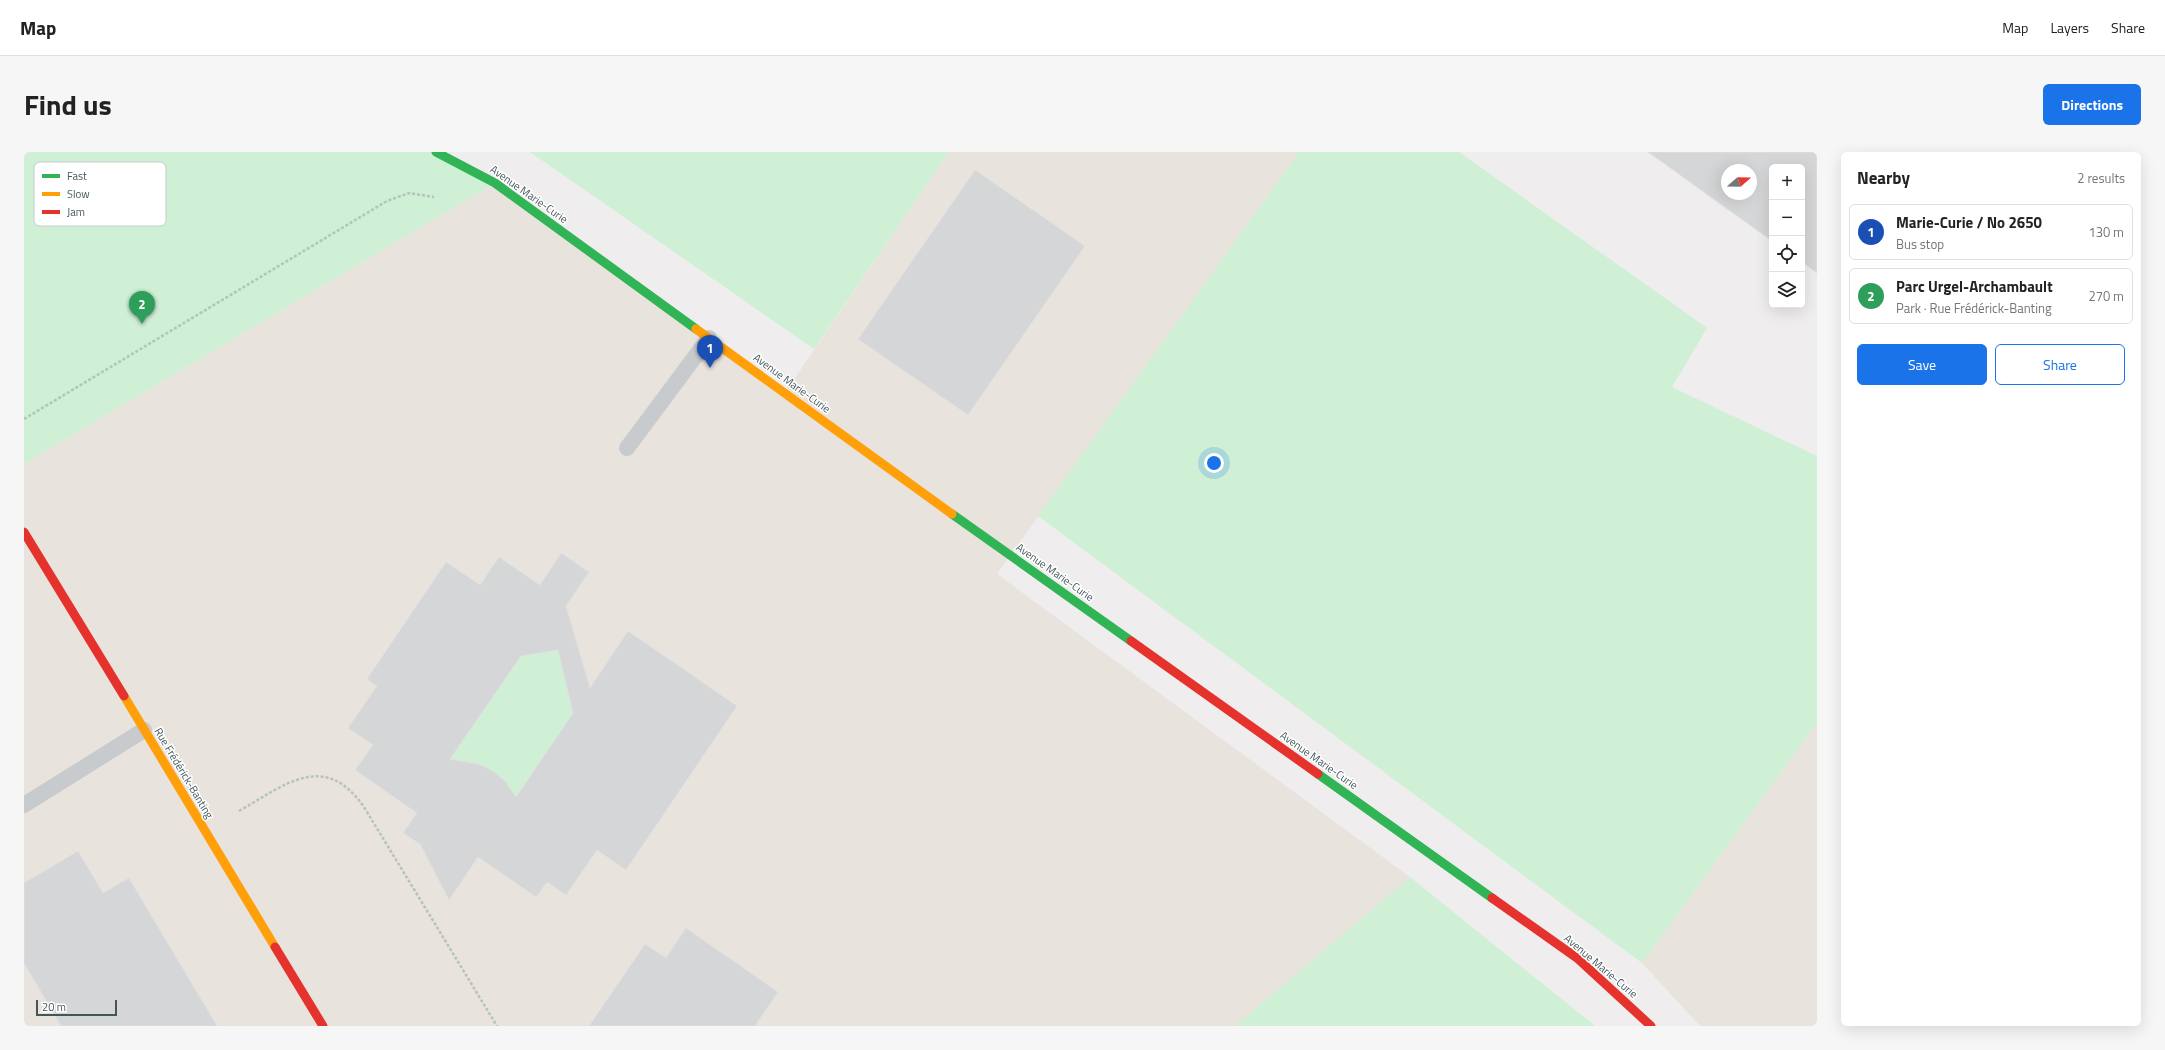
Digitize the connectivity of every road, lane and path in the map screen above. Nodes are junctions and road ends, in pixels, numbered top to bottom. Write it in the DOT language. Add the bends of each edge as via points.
graph roads {
  1 [pos="436,152"];
  2 [pos="434,196"];
  3 [pos="709,338"];
  4 [pos="24,419"];
  5 [pos="627,448"];
  6 [pos="24,532"];
  7 [pos="144,730"];
  8 [pos="24,805"];
  9 [pos="239,811"];
  10 [pos="323,1026"];
  11 [pos="497,1026"];
  12 [pos="1651,1026"];
  1 -- 3 [label="street, Avenue Marie-Curie" via="495,183"];
  2 -- 4 [label="path" via="409,193 387,201"];
  3 -- 5 [label="lane"];
  3 -- 12 [label="street, Avenue Marie-Curie" via="1576,958"];
  6 -- 7 [label="street, Rue Frédérick-Banting"];
  7 -- 8 [label="lane"];
  7 -- 10 [label="street, Rue Frédérick-Banting"];
  9 -- 11 [label="path" via="299,778 324,777 346,786 364,807"];
}
